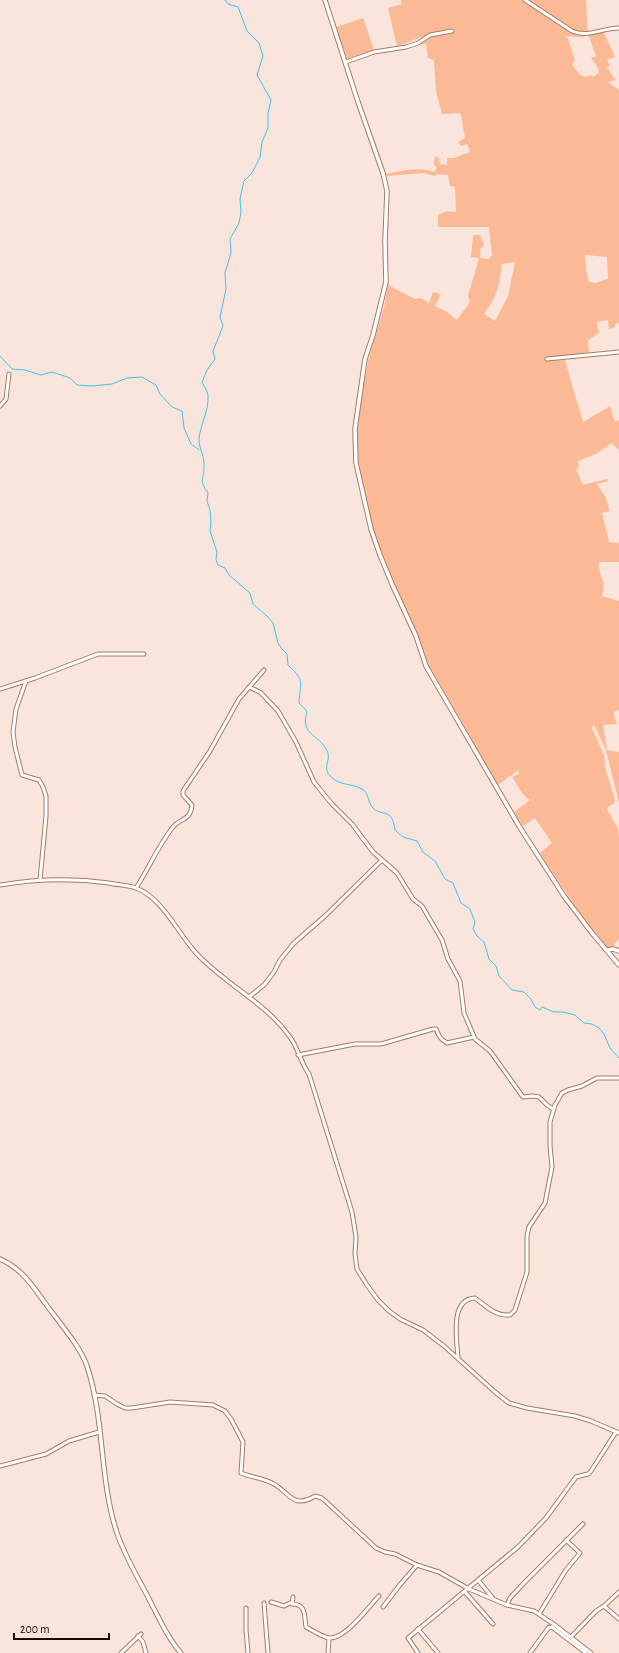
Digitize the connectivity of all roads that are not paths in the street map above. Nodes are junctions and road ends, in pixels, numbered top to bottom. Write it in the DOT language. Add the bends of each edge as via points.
graph roads {
  1 [pos="325,0"];
  2 [pos="526,0"];
  3 [pos="619,28"];
  4 [pos="452,31"];
  5 [pos="346,62"];
  6 [pos="619,352"];
  7 [pos="547,359"];
  8 [pos="9,374"];
  9 [pos="0,406"];
  10 [pos="144,654"];
  11 [pos="264,670"];
  12 [pos="26,681"];
  13 [pos="249,687"];
  14 [pos="0,689"];
  15 [pos="381,860"];
  16 [pos="40,880"];
  17 [pos="0,885"];
  18 [pos="136,888"];
  19 [pos="607,950"];
  20 [pos="619,951"];
  21 [pos="619,965"];
  22 [pos="249,997"];
  23 [pos="474,1037"];
  24 [pos="298,1055"];
  25 [pos="619,1078"];
  26 [pos="553,1109"];
  27 [pos="0,1259"];
  28 [pos="458,1359"];
  29 [pos="94,1395"];
  30 [pos="100,1432"];
  31 [pos="617,1432"];
  32 [pos="0,1466"];
  33 [pos="583,1524"];
  34 [pos="566,1540"];
  35 [pos="417,1565"];
  36 [pos="478,1580"];
  37 [pos="469,1589"];
  38 [pos="465,1592"];
  39 [pos="619,1592"];
  40 [pos="379,1596"];
  41 [pos="293,1597"];
  42 [pos="493,1599"];
  43 [pos="271,1602"];
  44 [pos="292,1602"];
  45 [pos="264,1603"];
  46 [pos="507,1605"];
  47 [pos="604,1606"];
  48 [pos="383,1607"];
  49 [pos="246,1608"];
  50 [pos="539,1614"];
  51 [pos="619,1619"];
  52 [pos="552,1623"];
  53 [pos="494,1624"];
  54 [pos="549,1628"];
  55 [pos="418,1629"];
  56 [pos="571,1637"];
  57 [pos="329,1638"];
  58 [pos="121,1653"];
  59 [pos="146,1653"];
  60 [pos="180,1653"];
  61 [pos="248,1653"];
  62 [pos="268,1653"];
  63 [pos="328,1653"];
  64 [pos="418,1653"];
  65 [pos="438,1653"];
  66 [pos="530,1653"];
  67 [pos="586,1653"];
  68 [pos="591,1653"];
  1 -- 5 [label="street"];
  2 -- 3 [label="street" via="578,33 588,34 606,28"];
  4 -- 5 [label="street" via="430,36 406,47 374,52"];
  5 -- 19 [label="street" via="387,191 385,288 365,359 355,429 356,463 371,529 426,666 537,855 576,913"];
  6 -- 7 [label="street"];
  8 -- 9 [label="street" via="6,398"];
  10 -- 12 [label="street" via="98,654"];
  11 -- 13 [label="street"];
  12 -- 14 [label="street"];
  12 -- 16 [label="street" via="16,709 14,739 22,775 39,780 46,796"];
  13 -- 15 [label="street" via="260,692 278,711 296,742 314,782"];
  13 -- 18 [label="street" via="234,706 210,751 183,791 183,795 192,805 189,815 185,820 176,822 165,837"];
  15 -- 22 [label="street" via="294,943 264,985"];
  15 -- 23 [label="street" via="397,873 414,899 422,906 442,940 448,959 460,981 464,1013"];
  16 -- 17 [label="street"];
  16 -- 18 [label="street" via="96,881"];
  18 -- 22 [label="street" via="156,902 197,954"];
  19 -- 20 [label="street"];
  19 -- 21 [label="street"];
  22 -- 24 [label="street" via="290,1037"];
  23 -- 24 [label="street" via="447,1043 441,1040 436,1029 433,1029 381,1044 355,1044"];
  23 -- 26 [label="street" via="490,1051 523,1097 539,1097 546,1106"];
  24 -- 28 [label="street" via="309,1074 352,1212 356,1261 361,1276 389,1312 434,1338"];
  25 -- 26 [label="street" via="597,1078 568,1090 562,1093"];
  26 -- 28 [label="street" via="550,1122 551,1175 545,1203 529,1227 527,1272 515,1310 512,1314 504,1316 492,1312 475,1298 465,1302 456,1322"];
  27 -- 29 [label="street" via="8,1262 22,1274 78,1348 86,1365"];
  28 -- 31 [label="street" via="512,1404 591,1420"];
  29 -- 30 [label="street"];
  29 -- 35 [label="street" via="105,1396 117,1404 132,1408 170,1402 213,1404 221,1408 242,1437 241,1473 274,1484 295,1500 306,1501 315,1496 322,1498 376,1548 396,1554"];
  30 -- 32 [label="street" via="69,1441 46,1454"];
  30 -- 60 [label="street" via="109,1500 117,1533"];
  31 -- 36 [label="street" via="590,1472 576,1477 546,1518 518,1547"];
  33 -- 34 [label="street"];
  34 -- 46 [label="street" via="510,1598"];
  34 -- 50 [label="street" via="580,1553 566,1570"];
  35 -- 37 [label="street" via="439,1572"];
  35 -- 48 [label="street"];
  36 -- 37 [label="street"];
  36 -- 42 [label="street"];
  37 -- 38 [label="street"];
  37 -- 42 [label="street"];
  38 -- 53 [label="street"];
  38 -- 55 [label="street"];
  39 -- 47 [label="street"];
  40 -- 57 [label="street" via="347,1630"];
  41 -- 44 [label="street"];
  42 -- 46 [label="street"];
  43 -- 44 [label="street" via="284,1606"];
  44 -- 57 [label="street" via="303,1608 306,1627"];
  45 -- 62 [label="street"];
  46 -- 50 [label="street" via="526,1608"];
  47 -- 51 [label="street"];
  47 -- 56 [label="street"];
  49 -- 61 [label="street"];
  50 -- 52 [label="street"];
  52 -- 54 [label="street"];
  52 -- 56 [label="street"];
  54 -- 66 [label="street"];
  54 -- 67 [label="street" via="552,1627 561,1633"];
  55 -- 64 [label="street" via="408,1638"];
  55 -- 65 [label="street"];
  56 -- 68 [label="street"];
  57 -- 63 [label="street"];
  58 -- 59 [label="street" via="140,1635"];
}
